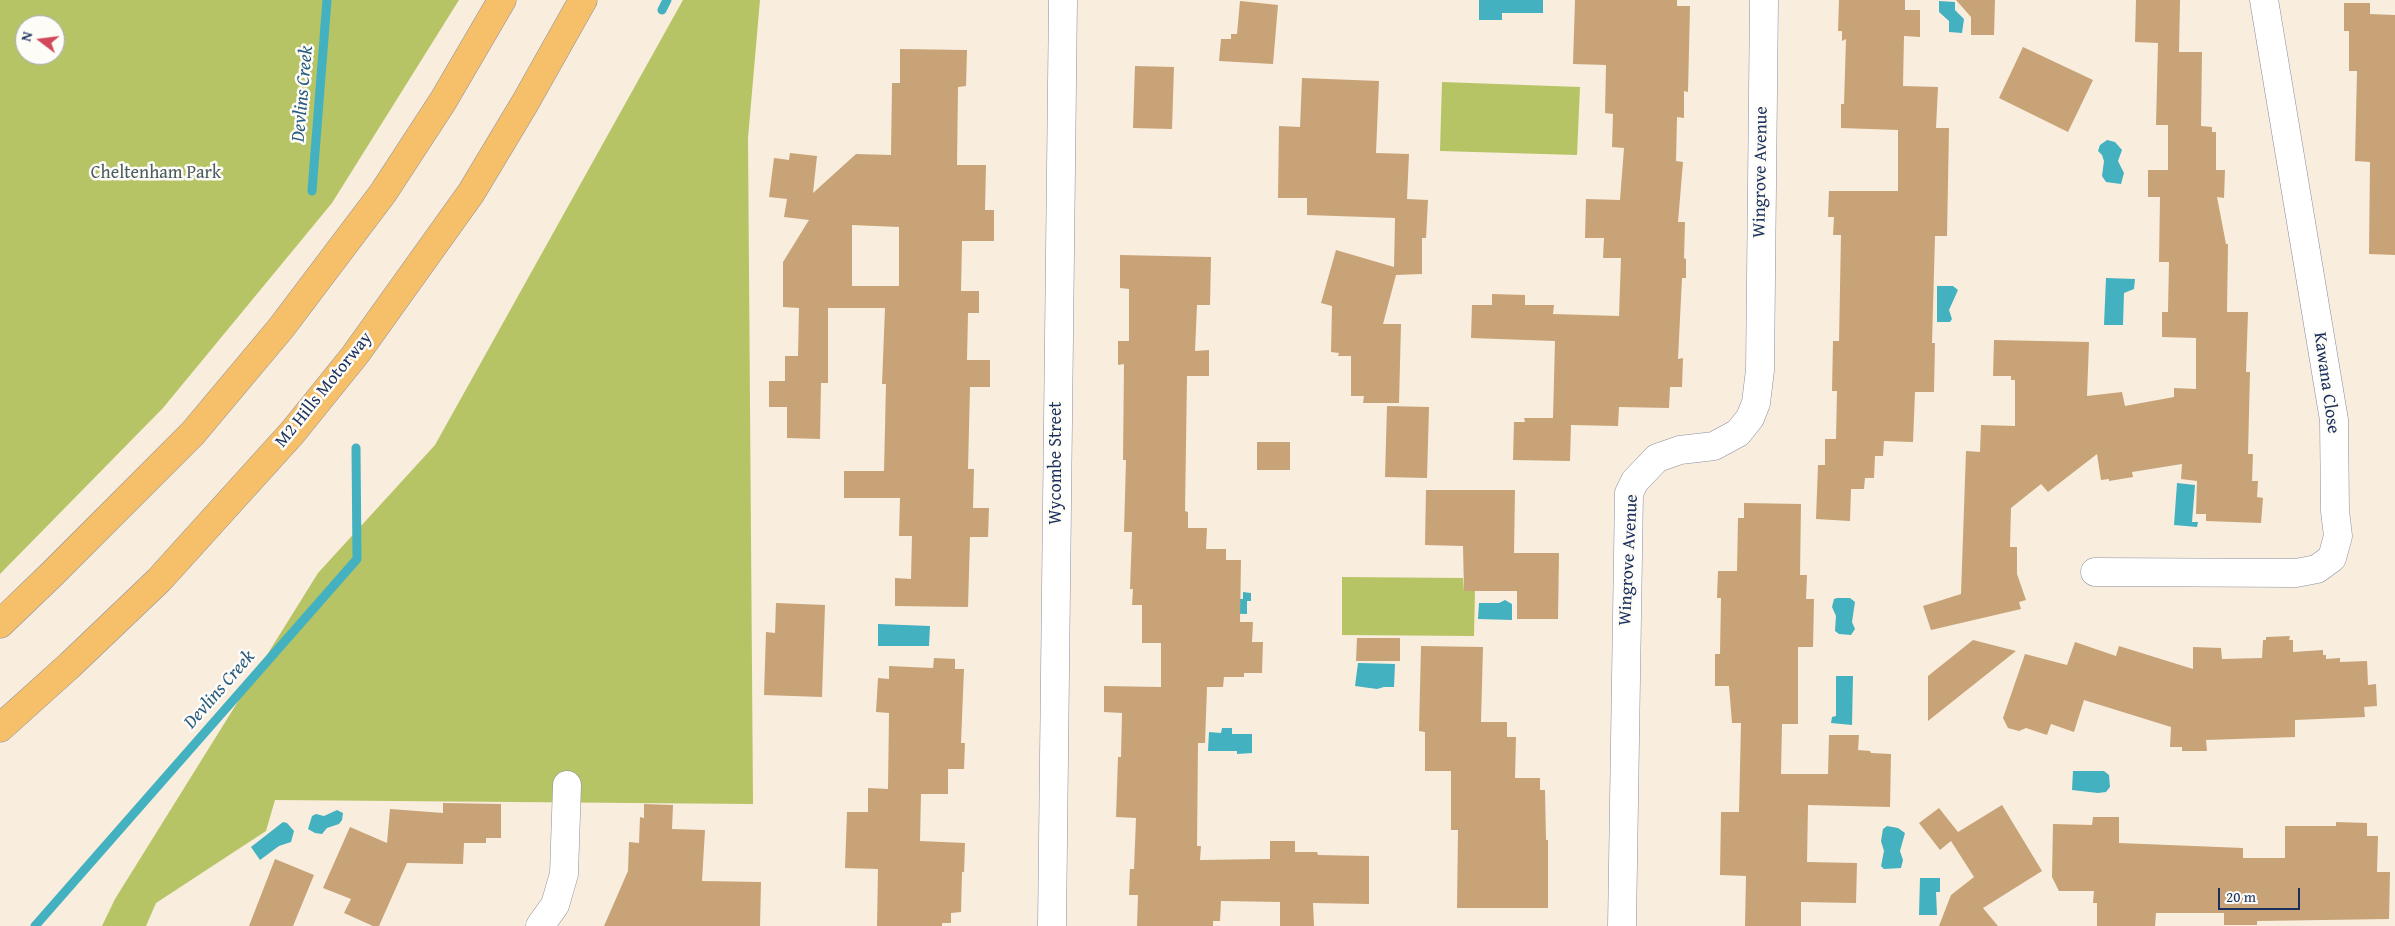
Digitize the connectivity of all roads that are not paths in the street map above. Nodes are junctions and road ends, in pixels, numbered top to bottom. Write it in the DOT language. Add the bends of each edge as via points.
graph roads {
  1 [pos="502,0"];
  2 [pos="583,0"];
  3 [pos="1063,0"];
  4 [pos="1764,0"];
  5 [pos="2264,0"];
  6 [pos="2095,572"];
  7 [pos="0,624"];
  8 [pos="0,728"];
  9 [pos="566,785"];
  10 [pos="540,926"];
  11 [pos="1052,926"];
  12 [pos="1622,926"];
  1 -- 7 [label="highway" via="443,101 383,193 281,328 193,432"];
  2 -- 8 [label="highway, M2 Hills Motorway" via="470,193 355,355 292,433 159,580"];
  3 -- 11 [label="street, Wycombe Street"];
  4 -- 12 [label="street, Wingrove Avenue" via="1760,370 1756,403 1750,418 1738,433 1714,446 1680,450 1657,458 1629,492"];
  5 -- 6 [label="street, Kawana Close" via="2334,420 2334,511 2338,536 2332,558 2317,569 2296,573"];
  9 -- 10 [label="street" via="564,874 555,905"];
}
